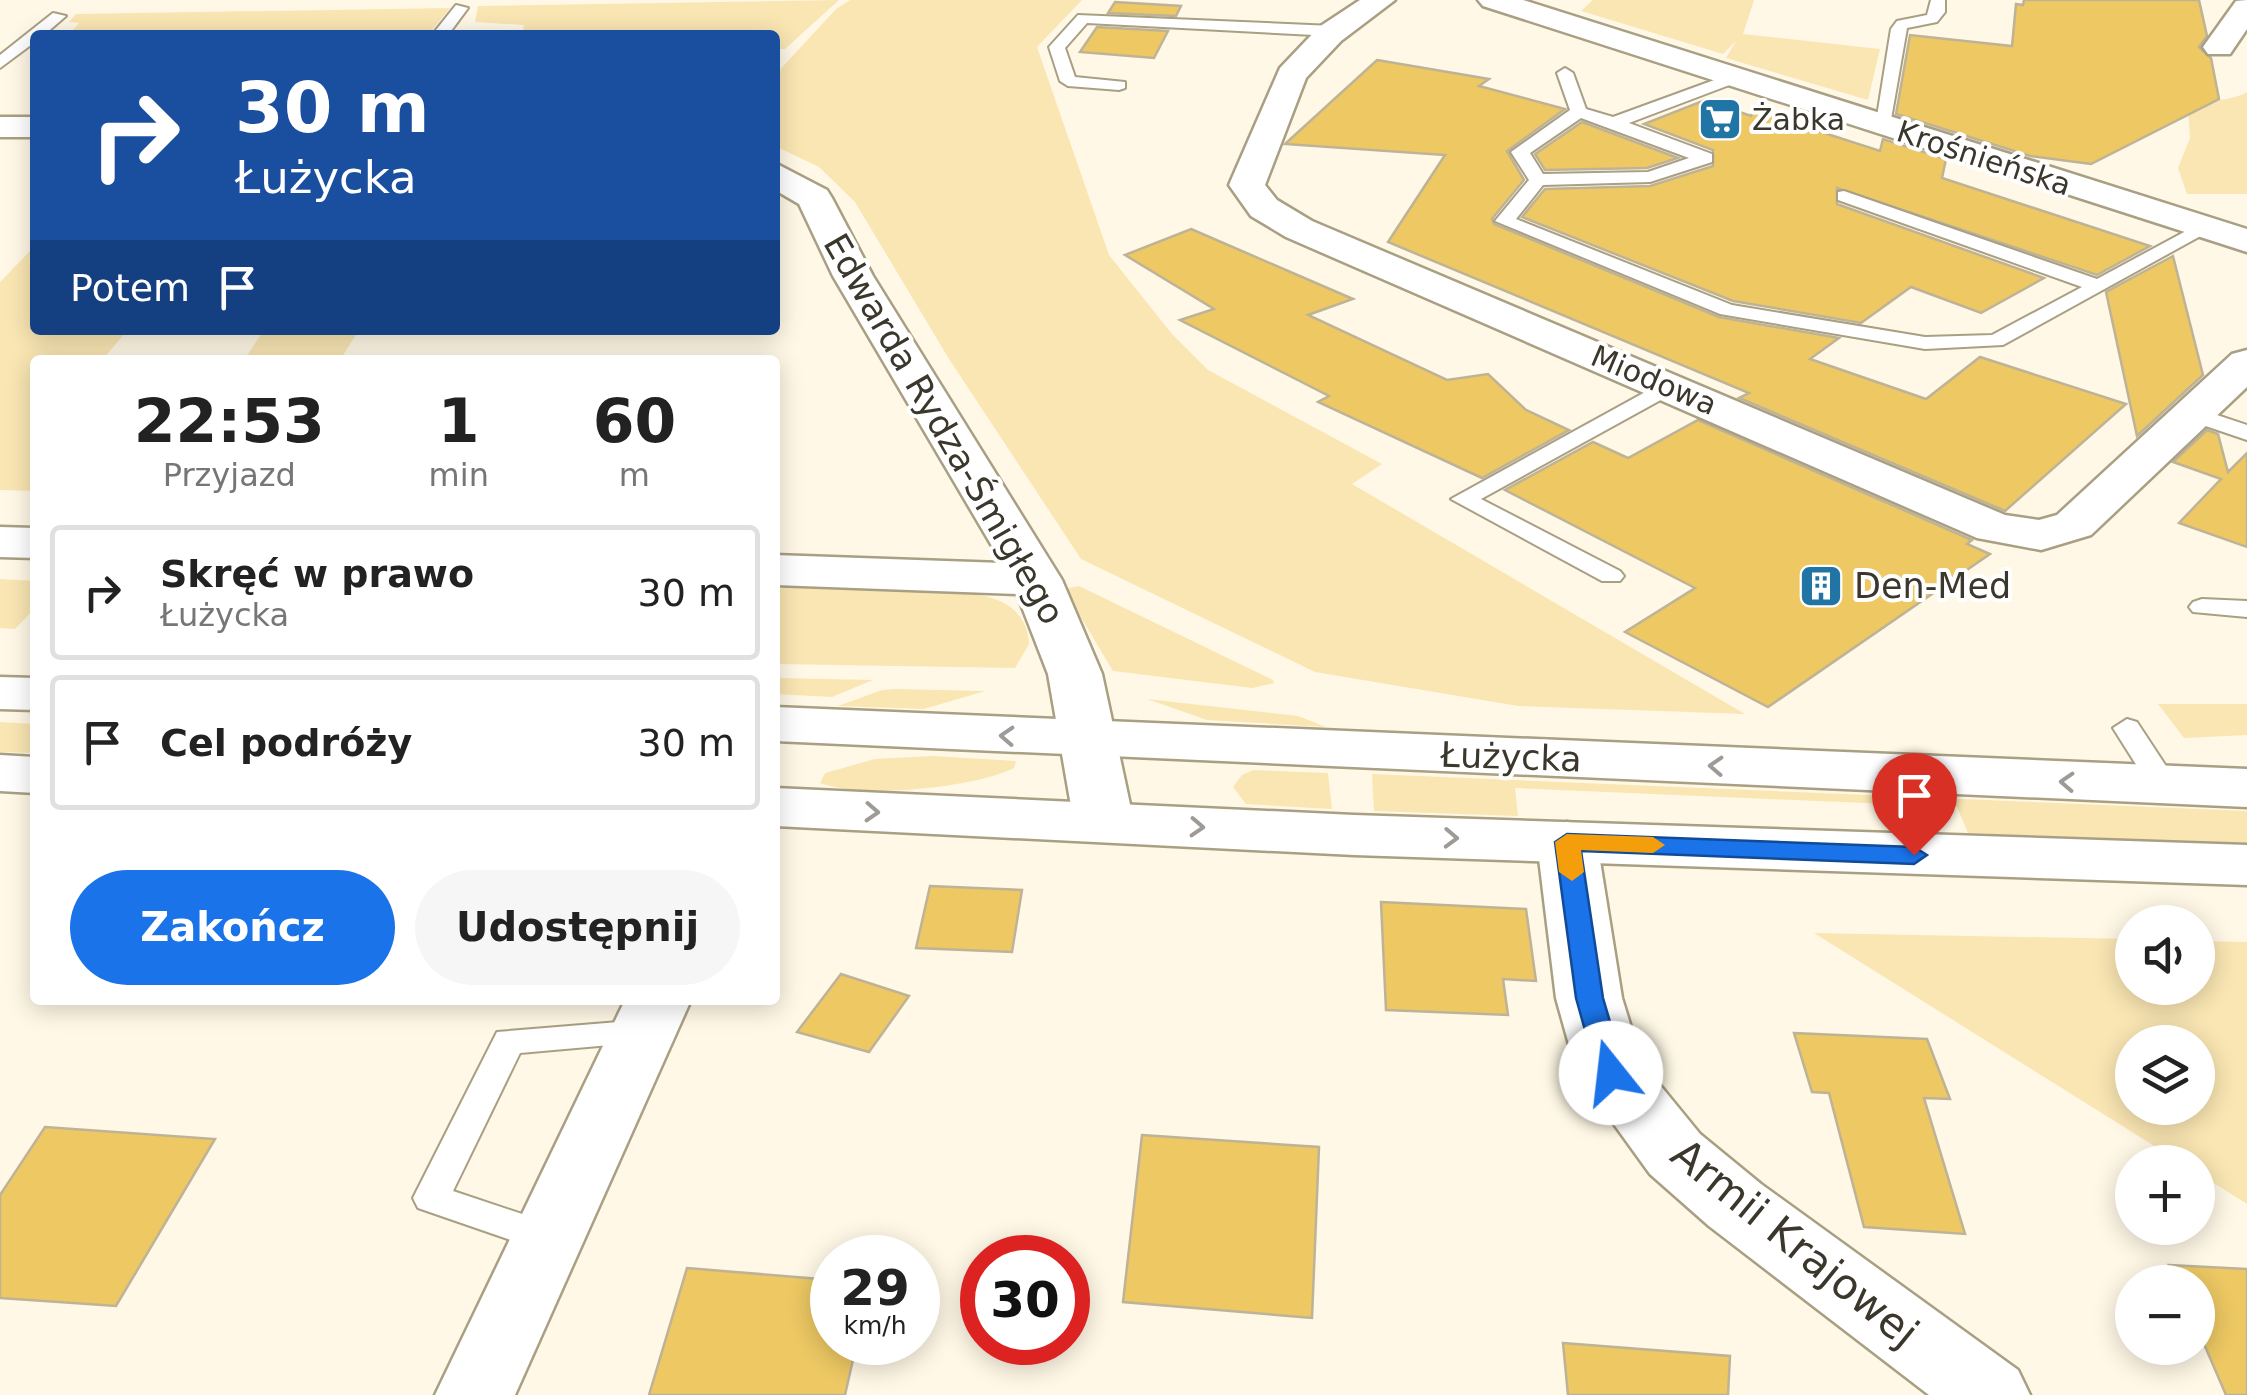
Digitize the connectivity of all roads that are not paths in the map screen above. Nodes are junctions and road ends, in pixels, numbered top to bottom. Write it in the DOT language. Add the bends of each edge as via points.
graph roads {
  1 [pos="1380,0"];
  2 [pos="1493,0"];
  3 [pos="1938,0"];
  4 [pos="1535,5"];
  5 [pos="2247,7"];
  6 [pos="461,8"];
  7 [pos="58,16"];
  8 [pos="41,30"];
  9 [pos="444,30"];
  10 [pos="1334,31"];
  11 [pos="30,39"];
  12 [pos="2220,46"];
  13 [pos="0,63"];
  14 [pos="1565,73"];
  15 [pos="1734,78"];
  16 [pos="1119,85"];
  17 [pos="1579,112"];
  18 [pos="1613,123"];
  19 [pos="1882,125"];
  20 [pos="0,127"];
  21 [pos="30,127"];
  22 [pos="780,177"];
  23 [pos="1538,180"];
  24 [pos="1844,196"];
  25 [pos="2206,228"];
  26 [pos="2247,241"];
  27 [pos="2099,286"];
  28 [pos="2247,363"];
  29 [pos="1670,386"];
  30 [pos="2193,414"];
  31 [pos="2247,432"];
  32 [pos="0,542"];
  33 [pos="30,543"];
  34 [pos="780,570"];
  35 [pos="1611,576"];
  36 [pos="1037,580"];
  37 [pos="2202,607"];
  38 [pos="2247,609"];
  39 [pos="0,693"];
  40 [pos="30,694"];
  41 [pos="780,725"];
  42 [pos="2127,728"];
  43 [pos="1089,740"];
  44 [pos="0,773"];
  45 [pos="30,774"];
  46 [pos="2164,786"];
  47 [pos="2247,788"];
  48 [pos="780,807"];
  49 [pos="1104,823"];
  50 [pos="1596,843"];
  51 [pos="2247,865"];
  52 [pos="651,1016"];
  53 [pos="548,1238"];
  54 [pos="475,1395"];
  55 [pos="1990,1395"];
  1 -- 10 [label="street, Miodowa"];
  2 -- 4 [label="street, Krośnieńska"];
  3 -- 19 [label="lane" via="1932,19 1899,29"];
  4 -- 15 [label="street, Krośnieńska"];
  5 -- 12 [label="street"];
  6 -- 9 [label="lane"];
  7 -- 8 [label="lane"];
  10 -- 16 [label="lane" via="1074,22 1057,47 1068,80"];
  10 -- 29 [label="street, Miodowa" via="1291,75 1247,184 1264,208 1299,229"];
  11 -- 13 [label="lane"];
  14 -- 17 [label="lane"];
  15 -- 18 [label="lane"];
  15 -- 19 [label="street, Krośnieńska"];
  17 -- 18 [label="lane"];
  17 -- 23 [label="lane" via="1520,152"];
  18 -- 23 [label="lane" via="1706,158 1650,177"];
  19 -- 25 [label="street, Krośnieńska"];
  20 -- 21 [label="street"];
  22 -- 36 [label="street, Edwarda Rydza-Śmigłego" via="814,198 853,276"];
  23 -- 27 [label="lane" via="1504,221 1728,310 1925,343 1996,342"];
  24 -- 27 [label="lane"];
  25 -- 26 [label="street, Krośnieńska"];
  25 -- 27 [label="lane"];
  28 -- 30 [label="street, Miodowa"];
  29 -- 30 [label="street, Miodowa" via="1994,528 2042,535 2074,524"];
  29 -- 35 [label="lane" via="1463,498"];
  30 -- 31 [label="lane"];
  32 -- 33 [label="street"];
  34 -- 36 [label="street"];
  36 -- 43 [label="street, Edwarda Rydza-Śmigłego" via="1075,674"];
  37 -- 38 [label="lane"];
  39 -- 40 [label="street"];
  43 -- 41 [label="street, Łużycka, one-way"];
  42 -- 46 [label="lane"];
  46 -- 43 [label="street, Łużycka, one-way"];
  43 -- 49 [label="street, Edwarda Rydza-Śmigłego"];
  44 -- 45 [label="street"];
  46 -- 47 [label="street, Łużycka"];
  48 -- 49 [label="street, one-way"];
  49 -- 50 [label="street, one-way"];
  50 -- 51 [label="street"];
  50 -- 55 [label="street, Armii Krajowej" via="1590,998 1611,1073 1675,1154 1734,1205"];
  52 -- 53 [label="street"];
  52 -- 53 [label="lane" via="509,1041 432,1198"];
  53 -- 54 [label="street"];
}
